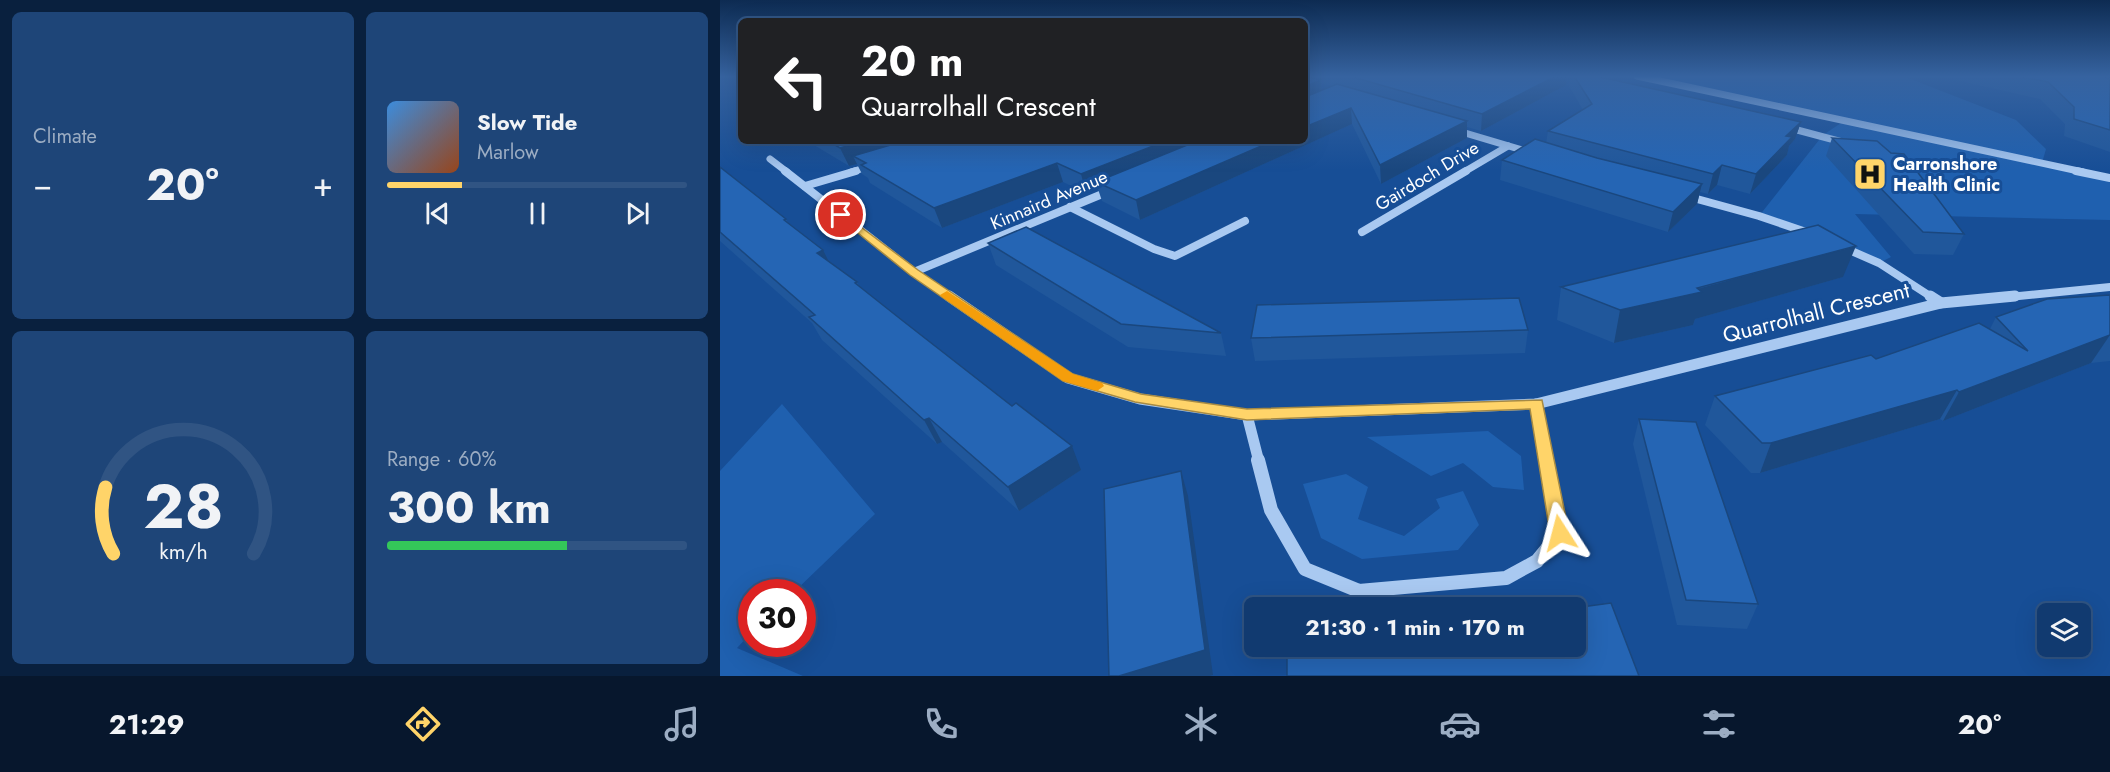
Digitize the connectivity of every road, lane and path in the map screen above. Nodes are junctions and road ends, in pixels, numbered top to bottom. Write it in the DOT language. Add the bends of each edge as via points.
graph roads {
  1 [pos="1787,108"];
  2 [pos="1778,125"];
  3 [pos="1452,129"];
  4 [pos="1850,145"];
  5 [pos="1508,146"];
  6 [pos="1542,156"];
  7 [pos="770,159"];
  8 [pos="884,162"];
  9 [pos="2110,178"];
  10 [pos="1123,185"];
  11 [pos="805,186"];
  12 [pos="1679,194"];
  13 [pos="1070,207"];
  14 [pos="1245,221"];
  15 [pos="1362,232"];
  16 [pos="1816,235"];
  17 [pos="1827,240"];
  18 [pos="914,272"];
  19 [pos="2110,287"];
  20 [pos="1941,303"];
  21 [pos="1536,404"];
  22 [pos="1247,415"];
  1 -- 9 [label="street"];
  2 -- 4 [label="street"];
  3 -- 5 [label="street, Gairdoch Drive"];
  5 -- 6 [label="street, Gairdoch Drive"];
  5 -- 15 [label="street, Gairdoch Drive"];
  7 -- 11 [label="street, Quarrolhall Crescent"];
  8 -- 11 [label="street"];
  10 -- 13 [label="street, Kinnaird Avenue"];
  11 -- 18 [label="street, Quarrolhall Crescent"];
  12 -- 16 [label="street"];
  13 -- 14 [label="street" via="1154,249 1175,255"];
  13 -- 18 [label="street, Kinnaird Avenue"];
  17 -- 20 [label="street" via="1879,263"];
  18 -- 22 [label="street, Quarrolhall Crescent" via="1068,378 1140,399"];
  19 -- 20 [label="street, Quarrolhall Crescent"];
  20 -- 21 [label="street, Quarrolhall Crescent"];
  21 -- 22 [label="street, Quarrolhall Crescent"];
  21 -- 22 [label="street" via="1560,533 1537,561 1506,578 1359,591 1305,569 1271,510"];
}
